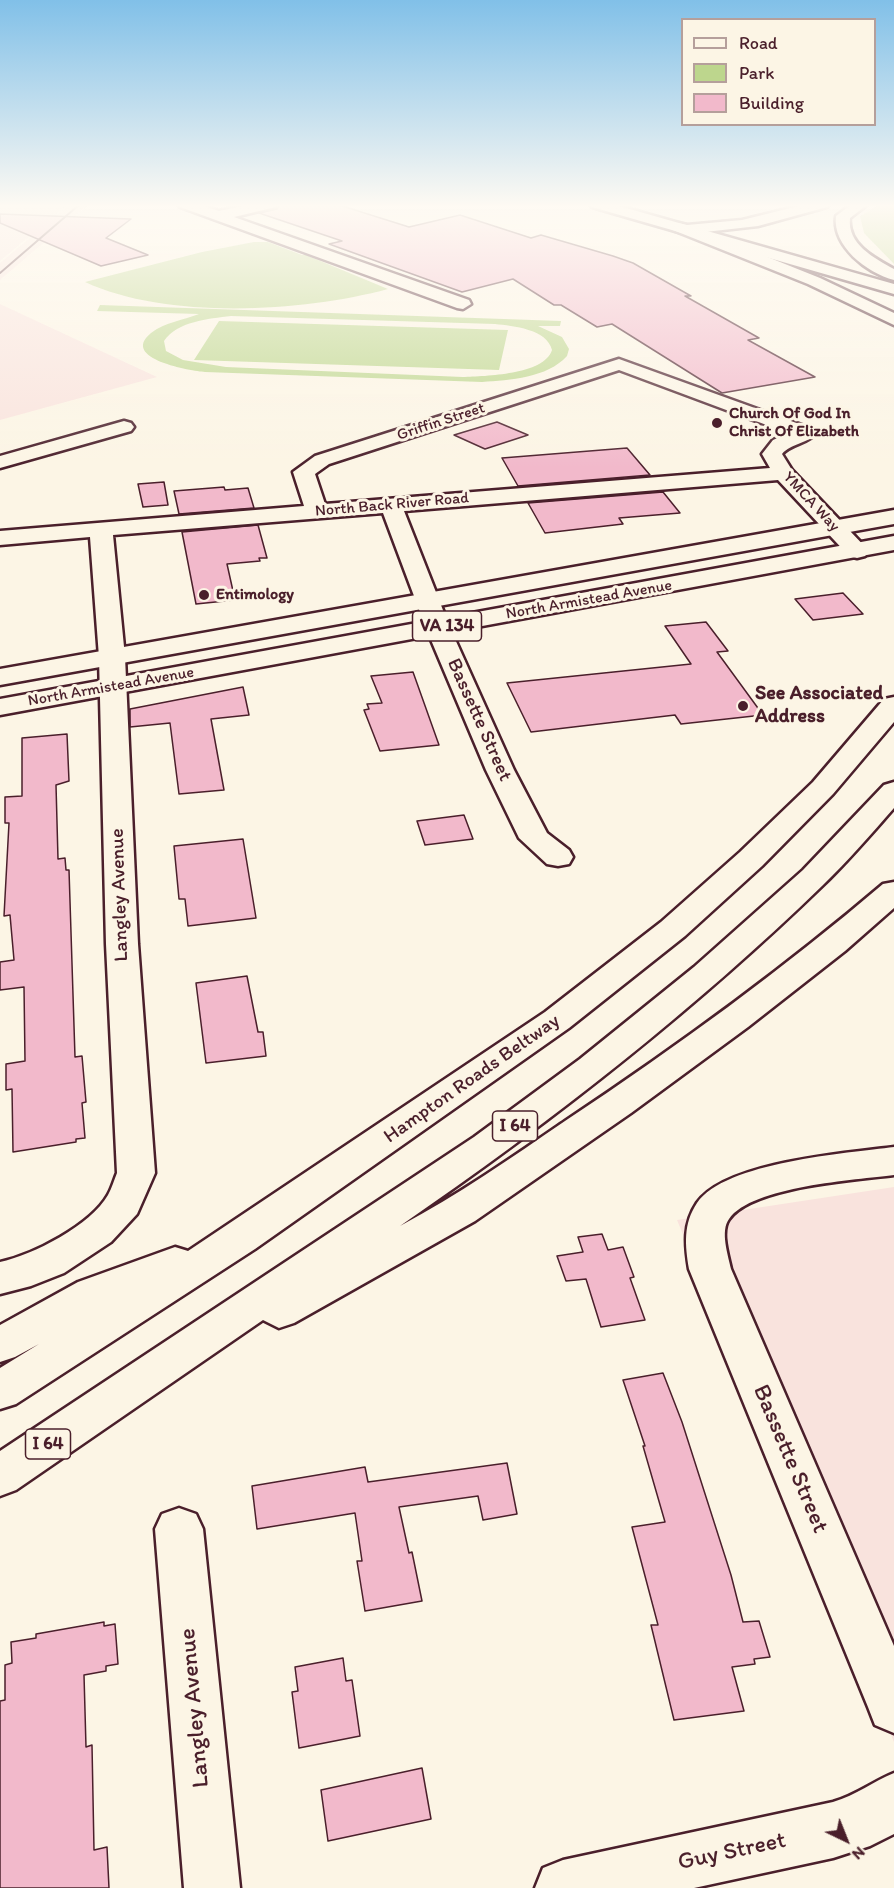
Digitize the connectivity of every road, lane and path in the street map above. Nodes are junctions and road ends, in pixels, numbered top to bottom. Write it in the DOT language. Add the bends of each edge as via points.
graph roads {
  1 [pos="430,292"];
  2 [pos="837,292"];
  3 [pos="463,304"];
  4 [pos="894,320"];
  5 [pos="619,364"];
  6 [pos="124,427"];
  7 [pos="0,462"];
  8 [pos="783,473"];
  9 [pos="391,505"];
  10 [pos="316,511"];
  11 [pos="894,517"];
  12 [pos="835,528"];
  13 [pos="101,529"];
  14 [pos="0,538"];
  15 [pos="894,543"];
  16 [pos="856,550"];
  17 [pos="428,600"];
  18 [pos="438,628"];
  19 [pos="112,672"];
  20 [pos="0,676"];
  21 [pos="894,705"];
  22 [pos="0,707"];
  23 [pos="894,791"];
  24 [pos="558,857"];
  25 [pos="894,891"];
  26 [pos="894,1161"];
  27 [pos="241,1238"];
  28 [pos="0,1278"];
  29 [pos="0,1346"];
  30 [pos="0,1391"];
  31 [pos="96,1412"];
  32 [pos="0,1476"];
  33 [pos="179,1529"];
  34 [pos="894,1707"];
  35 [pos="894,1800"];
  36 [pos="212,1888"];
  37 [pos="563,1888"];
  1 -- 3 [label="main road"];
  2 -- 4 [label="main road"];
  5 -- 8 [label="main road, YMCA Way" via="806,433 780,444 772,454"];
  5 -- 10 [label="main road, Griffin Street" via="321,460 304,472"];
  6 -- 7 [label="main road"];
  8 -- 9 [label="main road, North Back River Road"];
  8 -- 12 [label="main road, YMCA Way"];
  9 -- 10 [label="main road, North Back River Road"];
  9 -- 17 [label="main road, Bassette Street"];
  10 -- 13 [label="main road, North Back River Road"];
  11 -- 12 [label="main road, North Armistead Avenue / VA 134"];
  12 -- 16 [label="main road, YMCA Way"];
  12 -- 17 [label="main road, North Armistead Avenue / VA 134"];
  13 -- 14 [label="main road, North Back River Road"];
  13 -- 19 [label="main road, Langley Avenue"];
  15 -- 16 [label="main road, North Armistead Avenue / VA 134"];
  16 -- 18 [label="main road, North Armistead Avenue / VA 134"];
  17 -- 18 [label="main road, Bassette Street"];
  17 -- 19 [label="main road, North Armistead Avenue / VA 134"];
  18 -- 19 [label="main road, North Armistead Avenue / VA 134"];
  18 -- 24 [label="main road, Bassette Street" via="534,838"];
  19 -- 20 [label="main road, North Armistead Avenue / VA 134"];
  19 -- 22 [label="main road, North Armistead Avenue / VA 134"];
  19 -- 28 [label="main road, Langley Avenue" via="122,944 136,1173 122,1206 84,1242 20,1275"];
  21 -- 27 [label="main road, Hampton Roads Beltway" via="823,788 673,929 557,1020"];
  23 -- 31 [label="main road, I 64" via="814,877 706,975 593,1068 487,1148"];
  25 -- 31 [label="main road" via="736,1019 461,1211"];
  26 -- 34 [label="main road, Bassette Street" via="776,1179 740,1190 714,1208 704,1236 710,1269"];
  27 -- 29 [label="main road" via="93,1294"];
  27 -- 30 [label="main road, Hampton Roads Beltway"];
  31 -- 32 [label="main road, I 64"];
  33 -- 36 [label="main road, Langley Avenue"];
  35 -- 37 [label="main road, Guy Street" via="870,1818 833,1830"];
}
